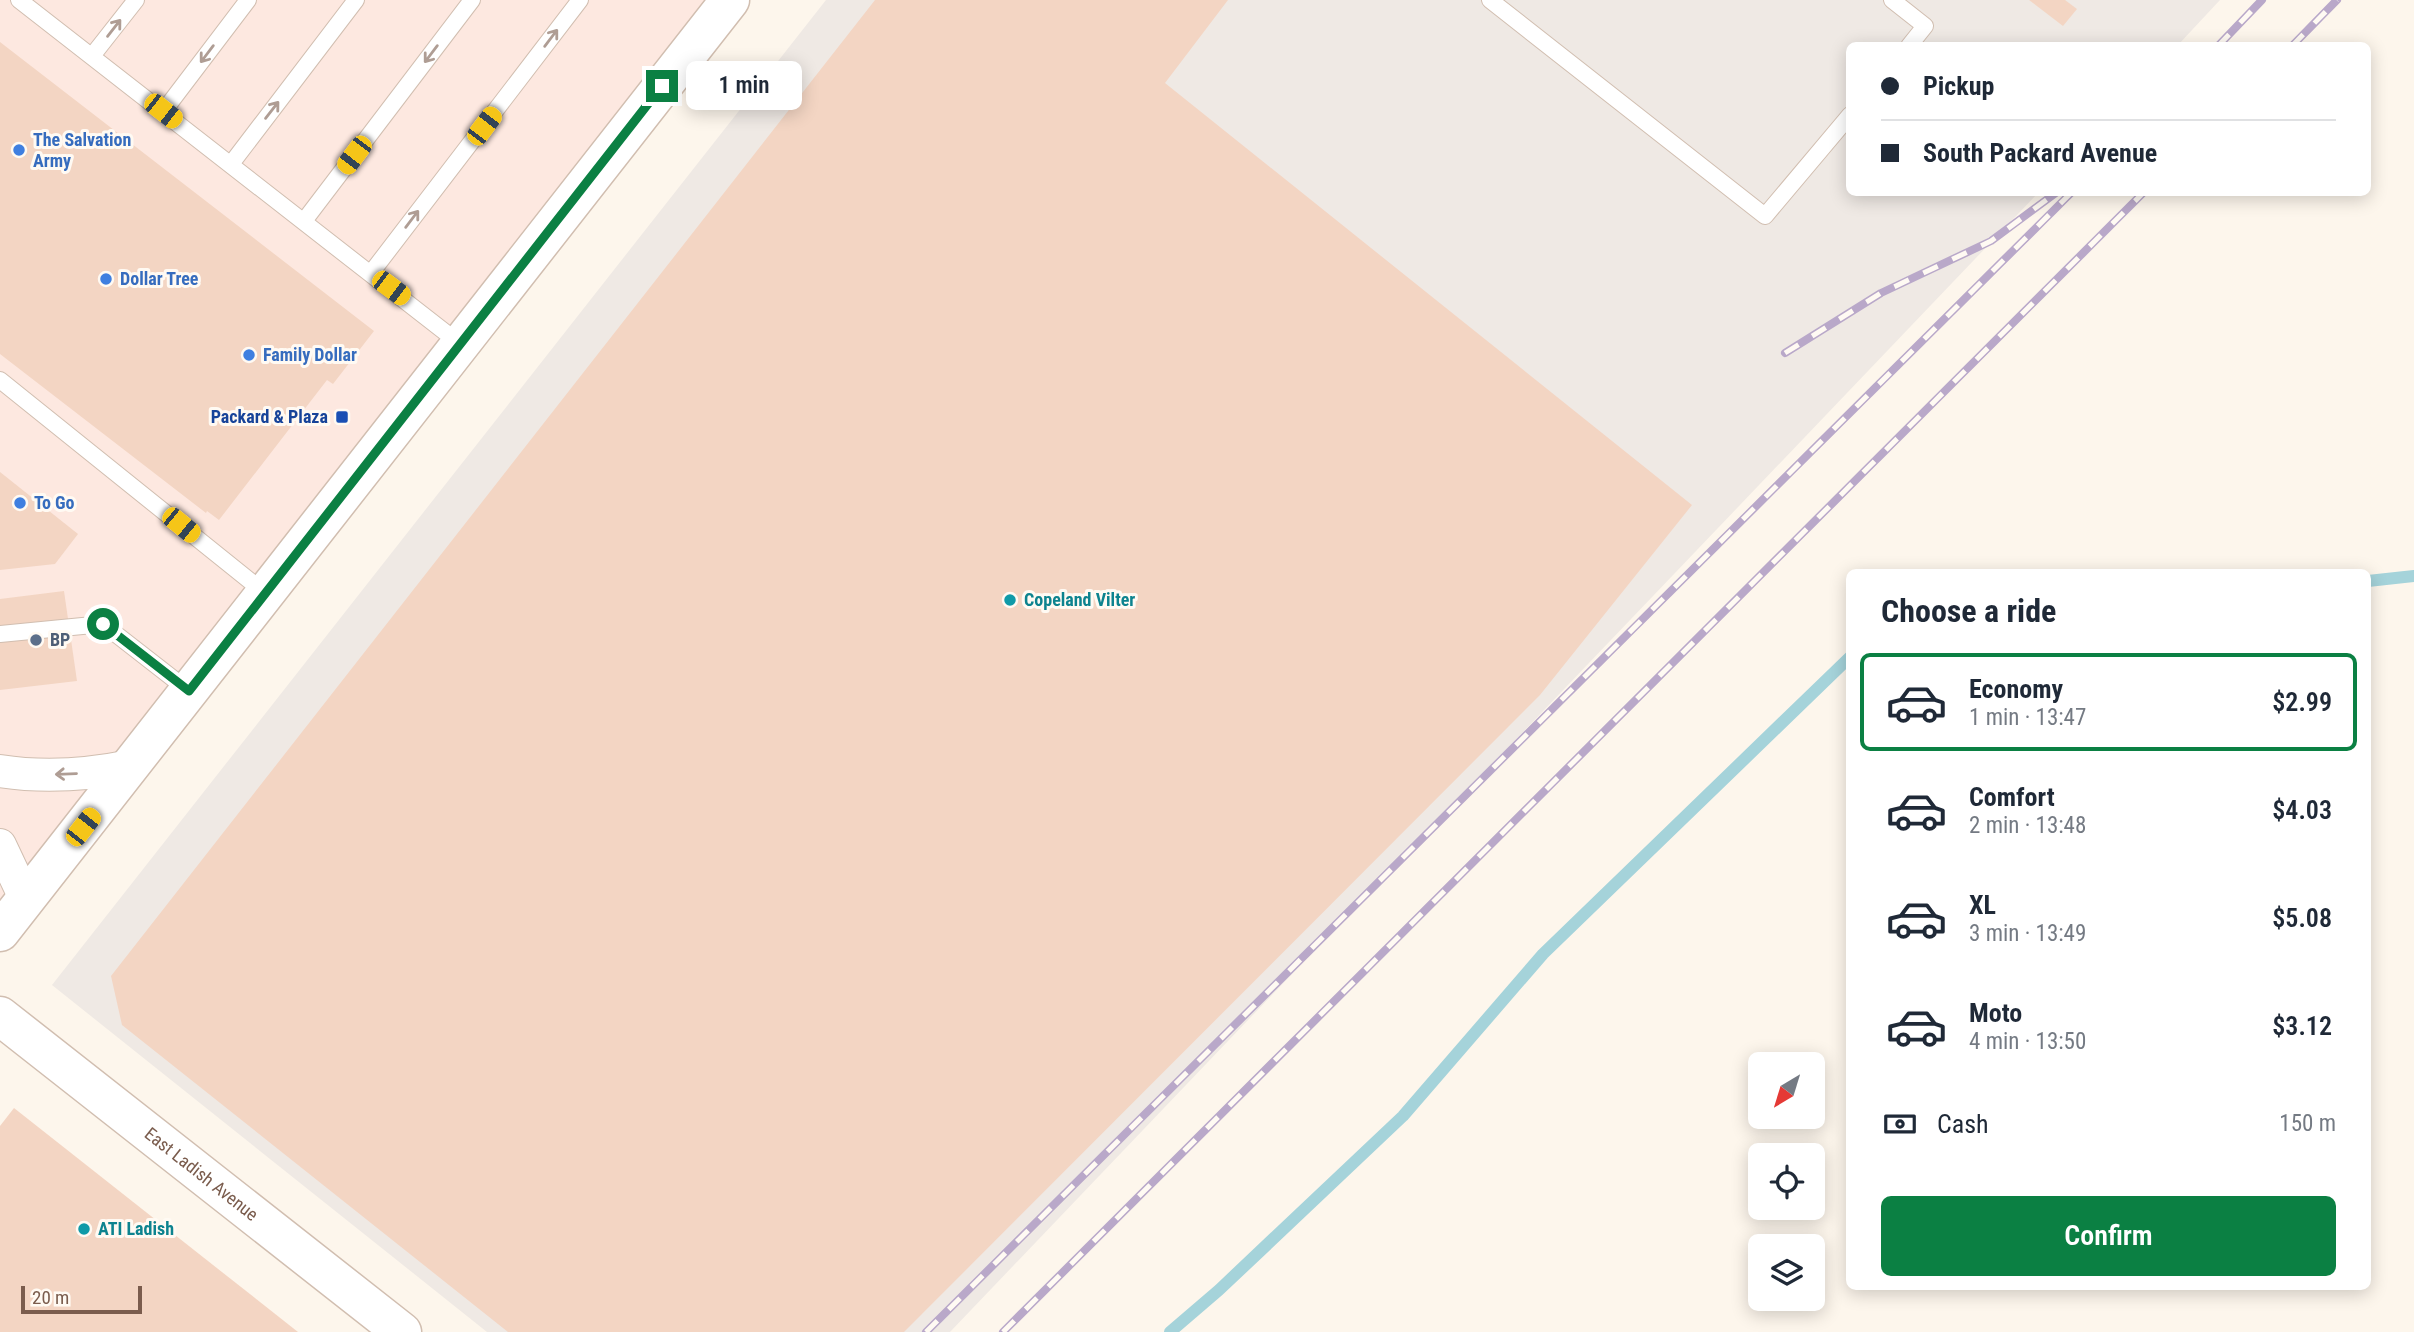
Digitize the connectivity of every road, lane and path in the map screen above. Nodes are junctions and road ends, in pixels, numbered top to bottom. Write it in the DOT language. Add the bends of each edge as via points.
graph roads {
  1 [pos="19,0"];
  2 [pos="136,0"];
  3 [pos="248,0"];
  4 [pos="356,0"];
  5 [pos="472,0"];
  6 [pos="580,0"];
  7 [pos="730,0"];
  8 [pos="1490,0"];
  9 [pos="1892,0"];
  10 [pos="1912,42"];
  11 [pos="92,56"];
  12 [pos="163,111"];
  13 [pos="1846,120"];
  14 [pos="231,164"];
  15 [pos="304,221"];
  16 [pos="371,273"];
  17 [pos="459,343"];
  18 [pos="0,380"];
  19 [pos="265,593"];
  20 [pos="0,634"];
  21 [pos="189,691"];
  22 [pos="131,766"];
  23 [pos="0,771"];
  24 [pos="0,845"];
  25 [pos="25,898"];
  26 [pos="0,932"];
  27 [pos="0,1016"];
  28 [pos="402,1332"];
  1 -- 11 [label="lane"];
  11 -- 2 [label="lane, one-way"];
  3 -- 12 [label="lane, one-way"];
  14 -- 4 [label="lane, one-way"];
  5 -- 15 [label="lane, one-way"];
  16 -- 6 [label="lane, one-way"];
  7 -- 17 [label="street"];
  8 -- 13 [label="lane" via="1765,216"];
  9 -- 10 [label="lane" via="1925,26"];
  11 -- 12 [label="lane"];
  12 -- 14 [label="lane"];
  14 -- 15 [label="lane"];
  15 -- 16 [label="lane"];
  16 -- 17 [label="lane"];
  17 -- 19 [label="street"];
  18 -- 19 [label="lane"];
  19 -- 21 [label="street"];
  20 -- 21 [label="lane" via="103,624"];
  21 -- 22 [label="street"];
  22 -- 23 [label="street, one-way" via="81,774"];
  22 -- 25 [label="street"];
  24 -- 25 [label="street"];
  25 -- 26 [label="street"];
  27 -- 28 [label="street, East Ladish Avenue"];
}
